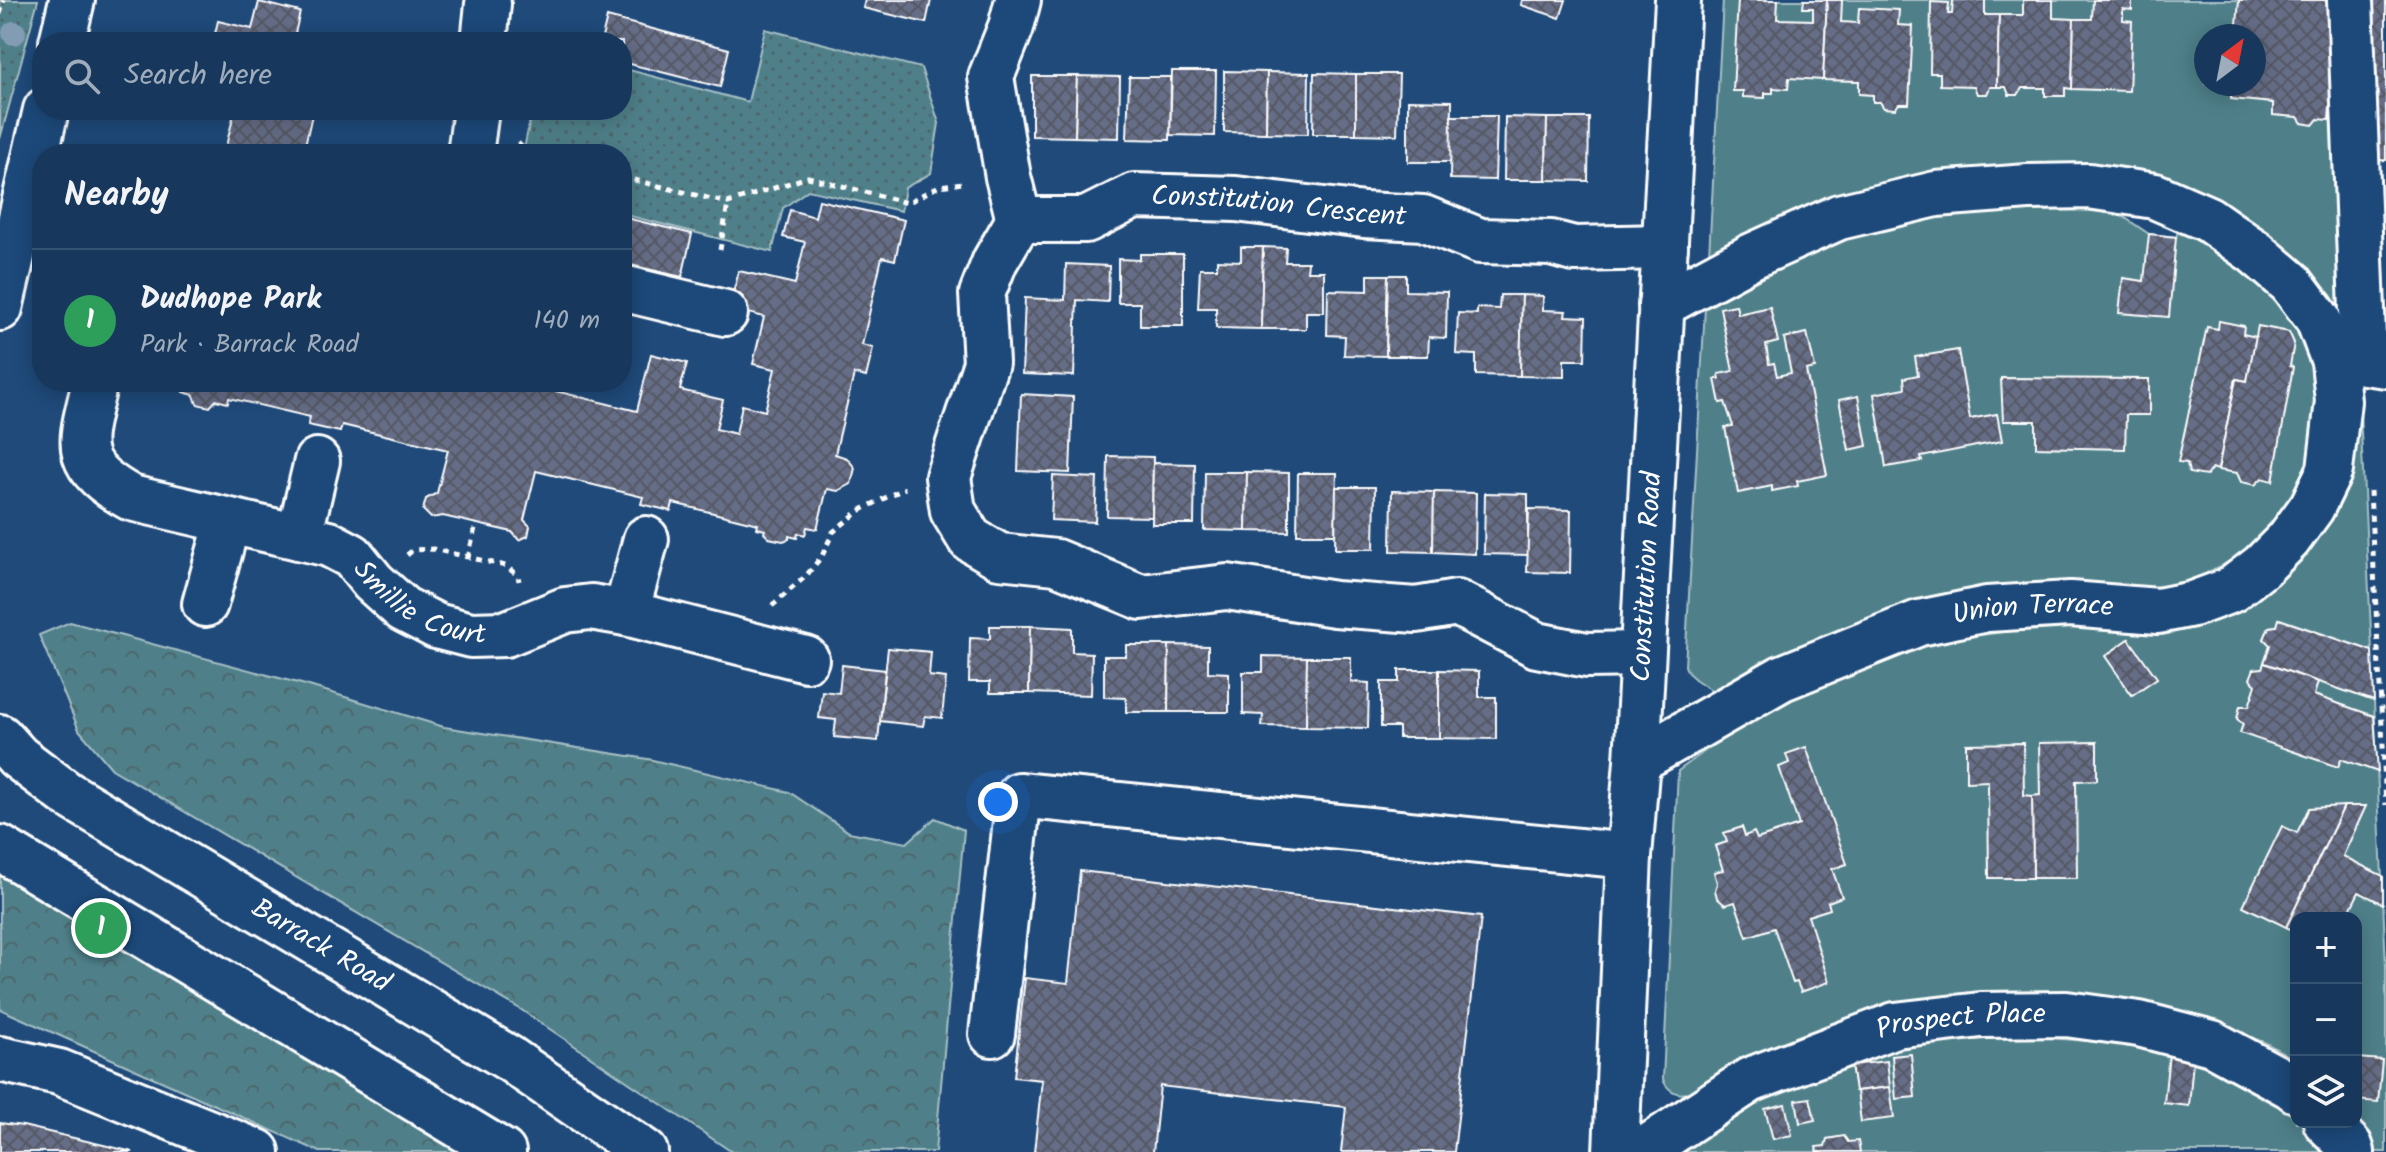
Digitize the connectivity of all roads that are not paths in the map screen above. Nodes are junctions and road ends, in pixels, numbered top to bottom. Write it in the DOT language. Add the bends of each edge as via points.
graph roads {
  1 [pos="72,0"];
  2 [pos="1018,0"];
  3 [pos="1678,0"];
  4 [pos="2350,0"];
  5 [pos="64,32"];
  6 [pos="44,120"];
  7 [pos="475,120"];
  8 [pos="39,144"];
  9 [pos="471,144"];
  10 [pos="32,177"];
  11 [pos="1019,220"];
  12 [pos="20,235"];
  13 [pos="1665,247"];
  14 [pos="632,290"];
  15 [pos="1661,305"];
  16 [pos="0,308"];
  17 [pos="725,313"];
  18 [pos="2375,364"];
  19 [pos="93,392"];
  20 [pos="317,461"];
  21 [pos="228,521"];
  22 [pos="299,537"];
  23 [pos="646,539"];
  24 [pos="205,604"];
  25 [pos="626,613"];
  26 [pos="1642,654"];
  27 [pos="806,659"];
  28 [pos="0,737"];
  29 [pos="1637,761"];
  30 [pos="0,848"];
  31 [pos="1629,856"];
  32 [pos="992,1034"];
  33 [pos="0,1059"];
  34 [pos="2290,1085"];
  35 [pos="2332,1128"];
  36 [pos="257,1152"];
  37 [pos="503,1152"];
  38 [pos="645,1152"];
  39 [pos="1616,1152"];
  40 [pos="1641,1152"];
  41 [pos="2352,1152"];
  1 -- 5 [label="street"];
  2 -- 11 [label="street" via="991,77"];
  3 -- 13 [label="street, Constitution Road"];
  4 -- 18 [label="street"];
  6 -- 8 [label="street"];
  7 -- 9 [label="street"];
  10 -- 12 [label="street"];
  11 -- 13 [label="street, Constitution Crescent" via="1086,220 1134,196 1236,199 1423,218 1480,241 1551,243 1574,249"];
  11 -- 26 [label="street" via="982,294 986,363 948,477 953,511 970,539 999,556 1056,562 1141,597 1227,587 1416,610 1457,603 1537,645 1587,655"];
  12 -- 16 [label="street"];
  13 -- 15 [label="street, Constitution Road"];
  14 -- 17 [label="street"];
  15 -- 26 [label="street, Constitution Road"];
  15 -- 29 [label="street, Union Terrace" via="1839,217 1936,194 2089,186 2155,196 2208,219 2291,283 2318,319 2334,361 2338,401 2330,470 2312,507 2288,540 2231,590 2158,611 2070,604 1987,609 1919,623 1782,678"];
  19 -- 21 [label="street, Smillie Court" via="83,433 84,459 106,484 131,498"];
  20 -- 22 [label="street"];
  21 -- 22 [label="street, Smillie Court"];
  21 -- 24 [label="street"];
  22 -- 25 [label="street, Smillie Court" via="352,556 403,609 436,626 471,635 505,634 565,610 591,607"];
  23 -- 25 [label="street"];
  25 -- 27 [label="street, Smillie Court"];
  26 -- 29 [label="street, Constitution Road"];
  28 -- 38 [label="street, Barrack Road" via="67,794 510,1059"];
  29 -- 31 [label="street, Constitution Road"];
  30 -- 37 [label="street"];
  31 -- 32 [label="street" via="1019,795"];
  31 -- 39 [label="street, Constitution Road"];
  33 -- 36 [label="street" via="59,1072"];
  34 -- 40 [label="street, Prospect Place" via="2212,1043 2139,1024 2066,1014 1981,1015 1895,1025 1750,1080"];
  35 -- 41 [label="street"];
}
